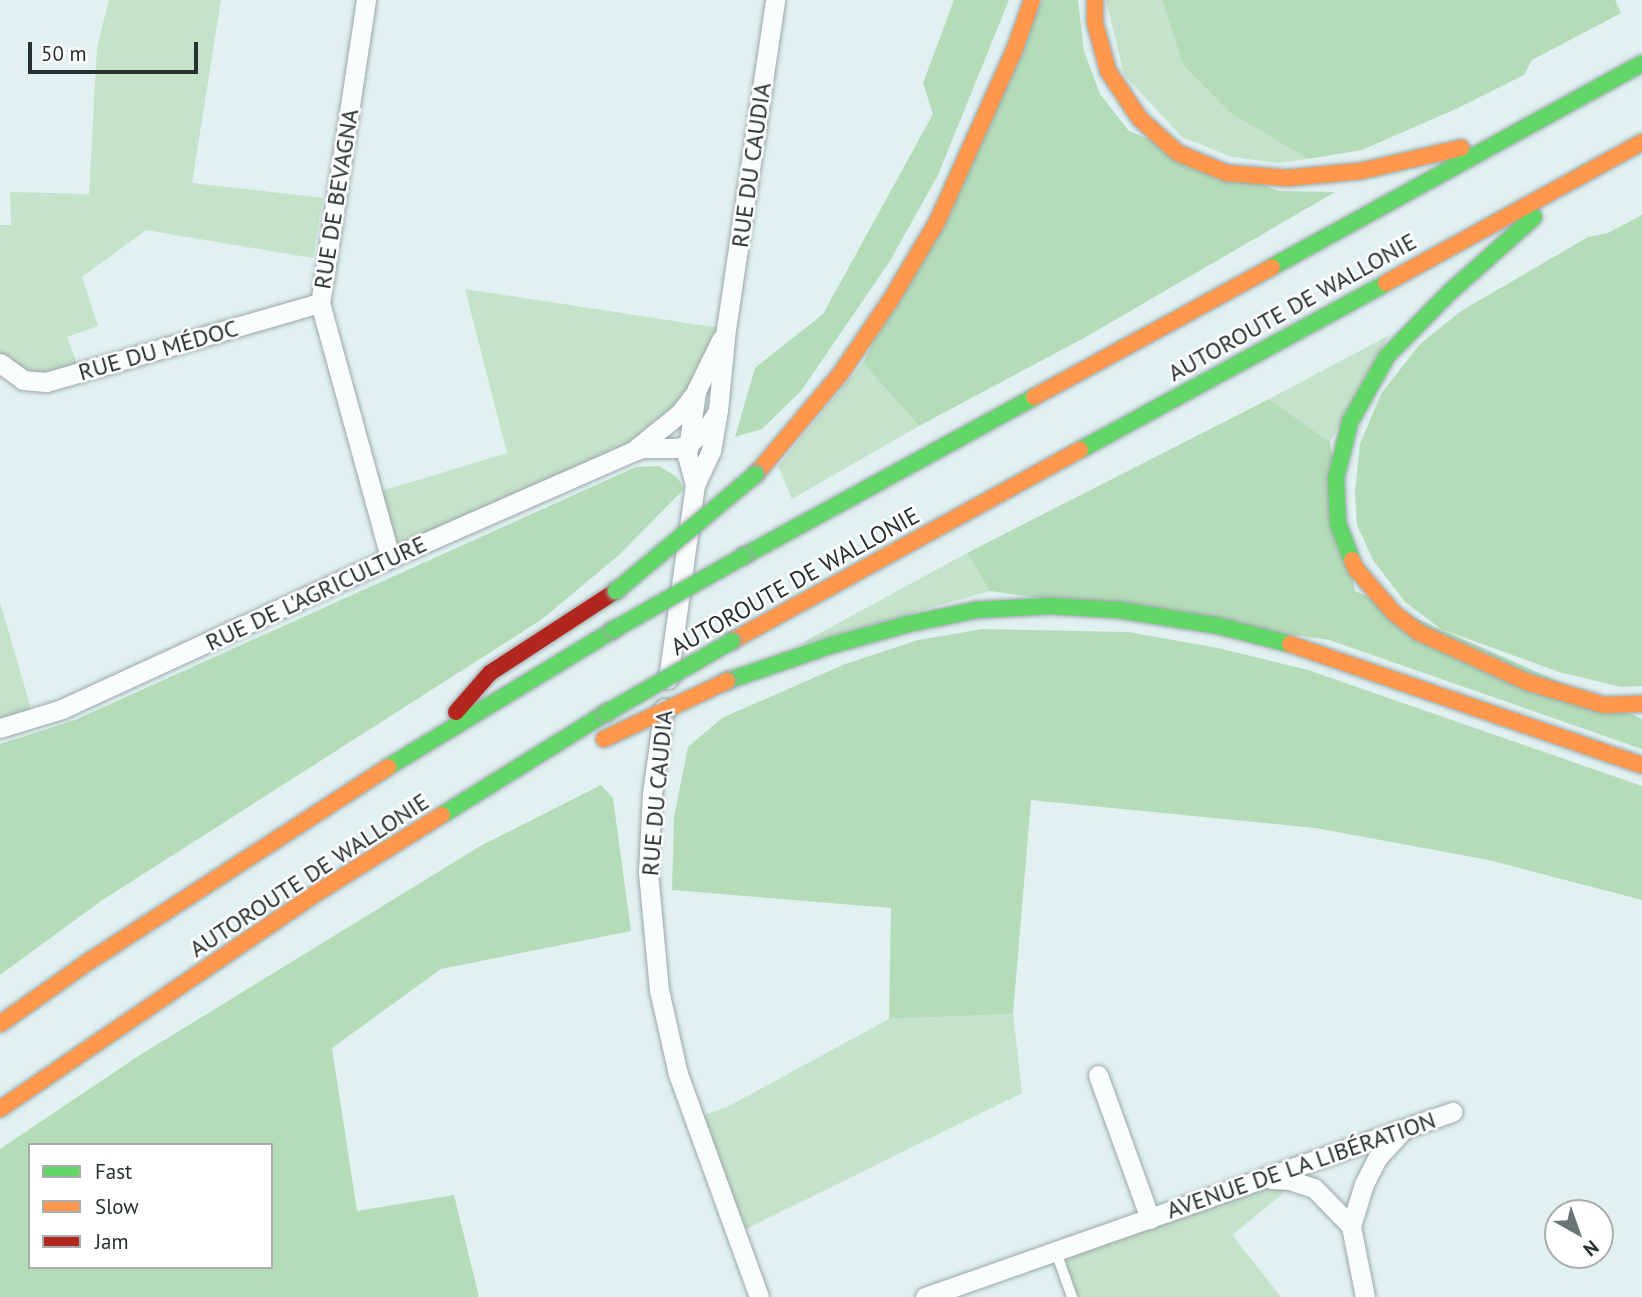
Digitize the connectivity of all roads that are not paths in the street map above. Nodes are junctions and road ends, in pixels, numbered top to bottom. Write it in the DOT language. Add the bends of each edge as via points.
graph roads {
  1 [pos="366,0"];
  2 [pos="775,0"];
  3 [pos="1032,0"];
  4 [pos="1095,0"];
  5 [pos="1642,64"];
  6 [pos="1503,138"];
  7 [pos="1642,142"];
  8 [pos="1582,174"];
  9 [pos="320,303"];
  10 [pos="726,329"];
  11 [pos="0,363"];
  12 [pos="696,391"];
  13 [pos="718,410"];
  14 [pos="669,423"];
  15 [pos="694,433"];
  16 [pos="655,449"];
  17 [pos="711,451"];
  18 [pos="631,452"];
  19 [pos="692,477"];
  20 [pos="390,558"];
  21 [pos="1642,704"];
  22 [pos="0,729"];
  23 [pos="571,737"];
  24 [pos="431,739"];
  25 [pos="1642,765"];
  26 [pos="0,1024"];
  27 [pos="1098,1075"];
  28 [pos="0,1110"];
  29 [pos="1452,1112"];
  30 [pos="1404,1129"];
  31 [pos="1265,1178"];
  32 [pos="1150,1219"];
  33 [pos="1351,1226"];
  34 [pos="1056,1252"];
  35 [pos="759,1297"];
  36 [pos="925,1297"];
  37 [pos="1072,1297"];
  38 [pos="1365,1297"];
  1 -- 9 [label="street, RUE DE BEVAGNA"];
  2 -- 10 [label="street, RUE DU CAUDIA"];
  3 -- 24 [label="highway, bridge" via="1014,51 937,222 841,373 755,474 616,591 491,673"];
  4 -- 6 [label="highway" via="1095,23 1108,71 1140,119 1178,153 1226,173 1287,178 1361,171"];
  5 -- 6 [label="highway, AUTOROUTE DE WALLONIE"];
  6 -- 24 [label="highway, AUTOROUTE DE WALLONIE, bridge" via="744,556"];
  7 -- 8 [label="highway, AUTOROUTE DE WALLONIE"];
  8 -- 21 [label="highway" via="1451,291 1387,356 1350,422 1338,465 1335,503 1338,524 1356,569 1394,613 1418,632 1527,682 1604,705"];
  8 -- 23 [label="highway, AUTOROUTE DE WALLONIE, bridge" via="733,641"];
  9 -- 11 [label="street, RUE DU MÉDOC" via="46,382 23,380"];
  9 -- 20 [label="street, RUE DE BEVAGNA"];
  10 -- 12 [label="street, RUE DU CAUDIA"];
  10 -- 13 [label="street, RUE DU CAUDIA"];
  12 -- 14 [label="street, RUE DE L'AGRICULTURE"];
  12 -- 15 [label="street, RUE DU CAUDIA"];
  13 -- 15 [label="street"];
  13 -- 17 [label="street, RUE DU CAUDIA"];
  14 -- 15 [label="street" via="687,420"];
  14 -- 18 [label="street, RUE DE L'AGRICULTURE"];
  15 -- 16 [label="street, RUE DE L'AGRICULTURE" via="678,448"];
  15 -- 17 [label="street"];
  15 -- 19 [label="street, RUE DU CAUDIA"];
  16 -- 18 [label="street, RUE DE L'AGRICULTURE"];
  16 -- 19 [label="street" via="678,459"];
  17 -- 19 [label="street, RUE DU CAUDIA"];
  18 -- 20 [label="street, RUE DE L'AGRICULTURE"];
  19 -- 35 [label="street, RUE DU CAUDIA" via="649,832 652,947 678,1074"];
  20 -- 22 [label="street, RUE DE L'AGRICULTURE" via="62,709"];
  23 -- 25 [label="highway, bridge" via="604,739 727,681 908,624 976,610 1051,606 1119,610 1219,626 1315,652"];
  23 -- 28 [label="highway, AUTOROUTE DE WALLONIE" via="323,889"];
  24 -- 26 [label="highway, AUTOROUTE DE WALLONIE"];
  27 -- 32 [label="street, AVENUE DE LA LIBÉRATION"];
  29 -- 30 [label="street, AVENUE DE LA LIBÉRATION"];
  30 -- 31 [label="street, AVENUE DE LA LIBÉRATION"];
  30 -- 33 [label="street" via="1378,1157"];
  31 -- 32 [label="street, AVENUE DE LA LIBÉRATION"];
  31 -- 33 [label="street" via="1314,1188"];
  32 -- 34 [label="street, AVENUE DE LA LIBÉRATION"];
  33 -- 38 [label="street"];
  34 -- 36 [label="street, AVENUE DE LA LIBÉRATION"];
  34 -- 37 [label="lane"];
}
